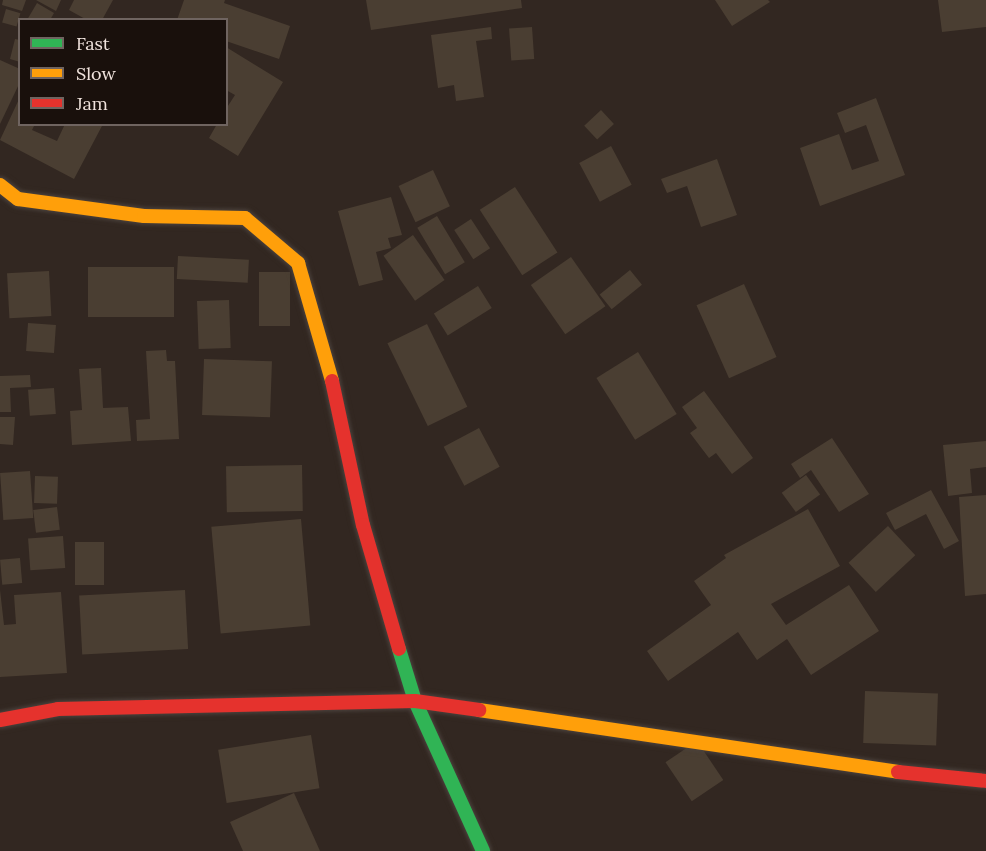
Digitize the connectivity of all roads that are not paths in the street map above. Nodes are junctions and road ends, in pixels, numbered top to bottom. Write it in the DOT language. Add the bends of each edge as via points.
graph roads {
  1 [pos="0,185"];
  2 [pos="415,701"];
  3 [pos="0,720"];
  4 [pos="986,781"];
  5 [pos="483,851"];
  1 -- 2 [label="street" via="18,199 144,216 245,218 298,263 323,338 363,525"];
  2 -- 3 [label="street" via="58,709"];
  2 -- 4 [label="street" via="972,783"];
  2 -- 5 [label="street"];
}
